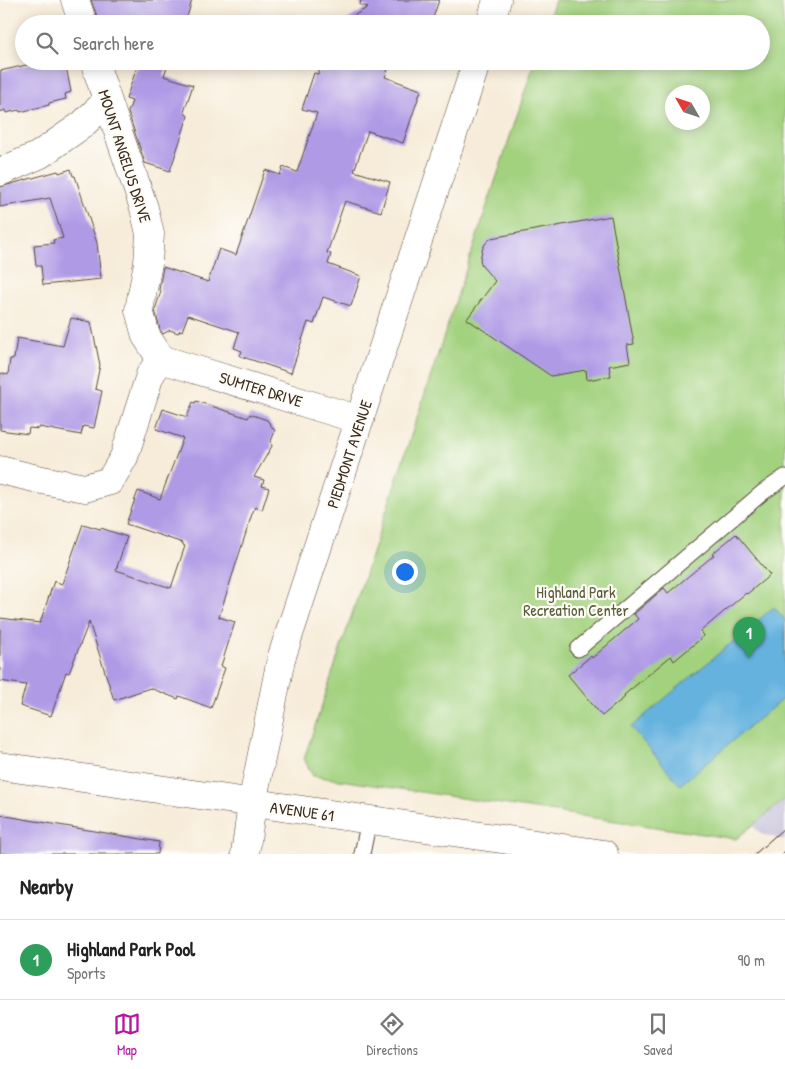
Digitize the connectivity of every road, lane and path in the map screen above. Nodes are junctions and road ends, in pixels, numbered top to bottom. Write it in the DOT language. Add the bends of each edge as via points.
graph roads {
  1 [pos="75,0"];
  2 [pos="497,0"];
  3 [pos="79,15"];
  4 [pos="493,15"];
  5 [pos="97,70"];
  6 [pos="474,70"];
  7 [pos="107,101"];
  8 [pos="0,172"];
  9 [pos="161,359"];
  10 [pos="360,420"];
  11 [pos="0,470"];
  12 [pos="785,477"];
  13 [pos="578,649"];
  14 [pos="0,766"];
  15 [pos="252,804"];
  16 [pos="369,820"];
  17 [pos="245,854"];
  18 [pos="362,854"];
  19 [pos="604,854"];
  1 -- 3 [label="street"];
  2 -- 4 [label="street"];
  5 -- 7 [label="street, MOUNT ANGELUS DRIVE"];
  6 -- 10 [label="street, PIEDMONT AVENUE"];
  7 -- 8 [label="street" via="82,125 39,155"];
  7 -- 9 [label="street, MOUNT ANGELUS DRIVE" via="150,234 139,310 146,336"];
  9 -- 10 [label="street, SUMTER DRIVE"];
  9 -- 11 [label="street" via="150,375 124,457 110,481 85,488"];
  10 -- 15 [label="street, PIEDMONT AVENUE" via="281,659"];
  12 -- 13 [label="lane"];
  14 -- 15 [label="street, AVENUE 61"];
  15 -- 16 [label="street, AVENUE 61"];
  15 -- 17 [label="street, PIEDMONT AVENUE"];
  16 -- 18 [label="lane"];
  16 -- 19 [label="street, AVENUE 61"];
}
